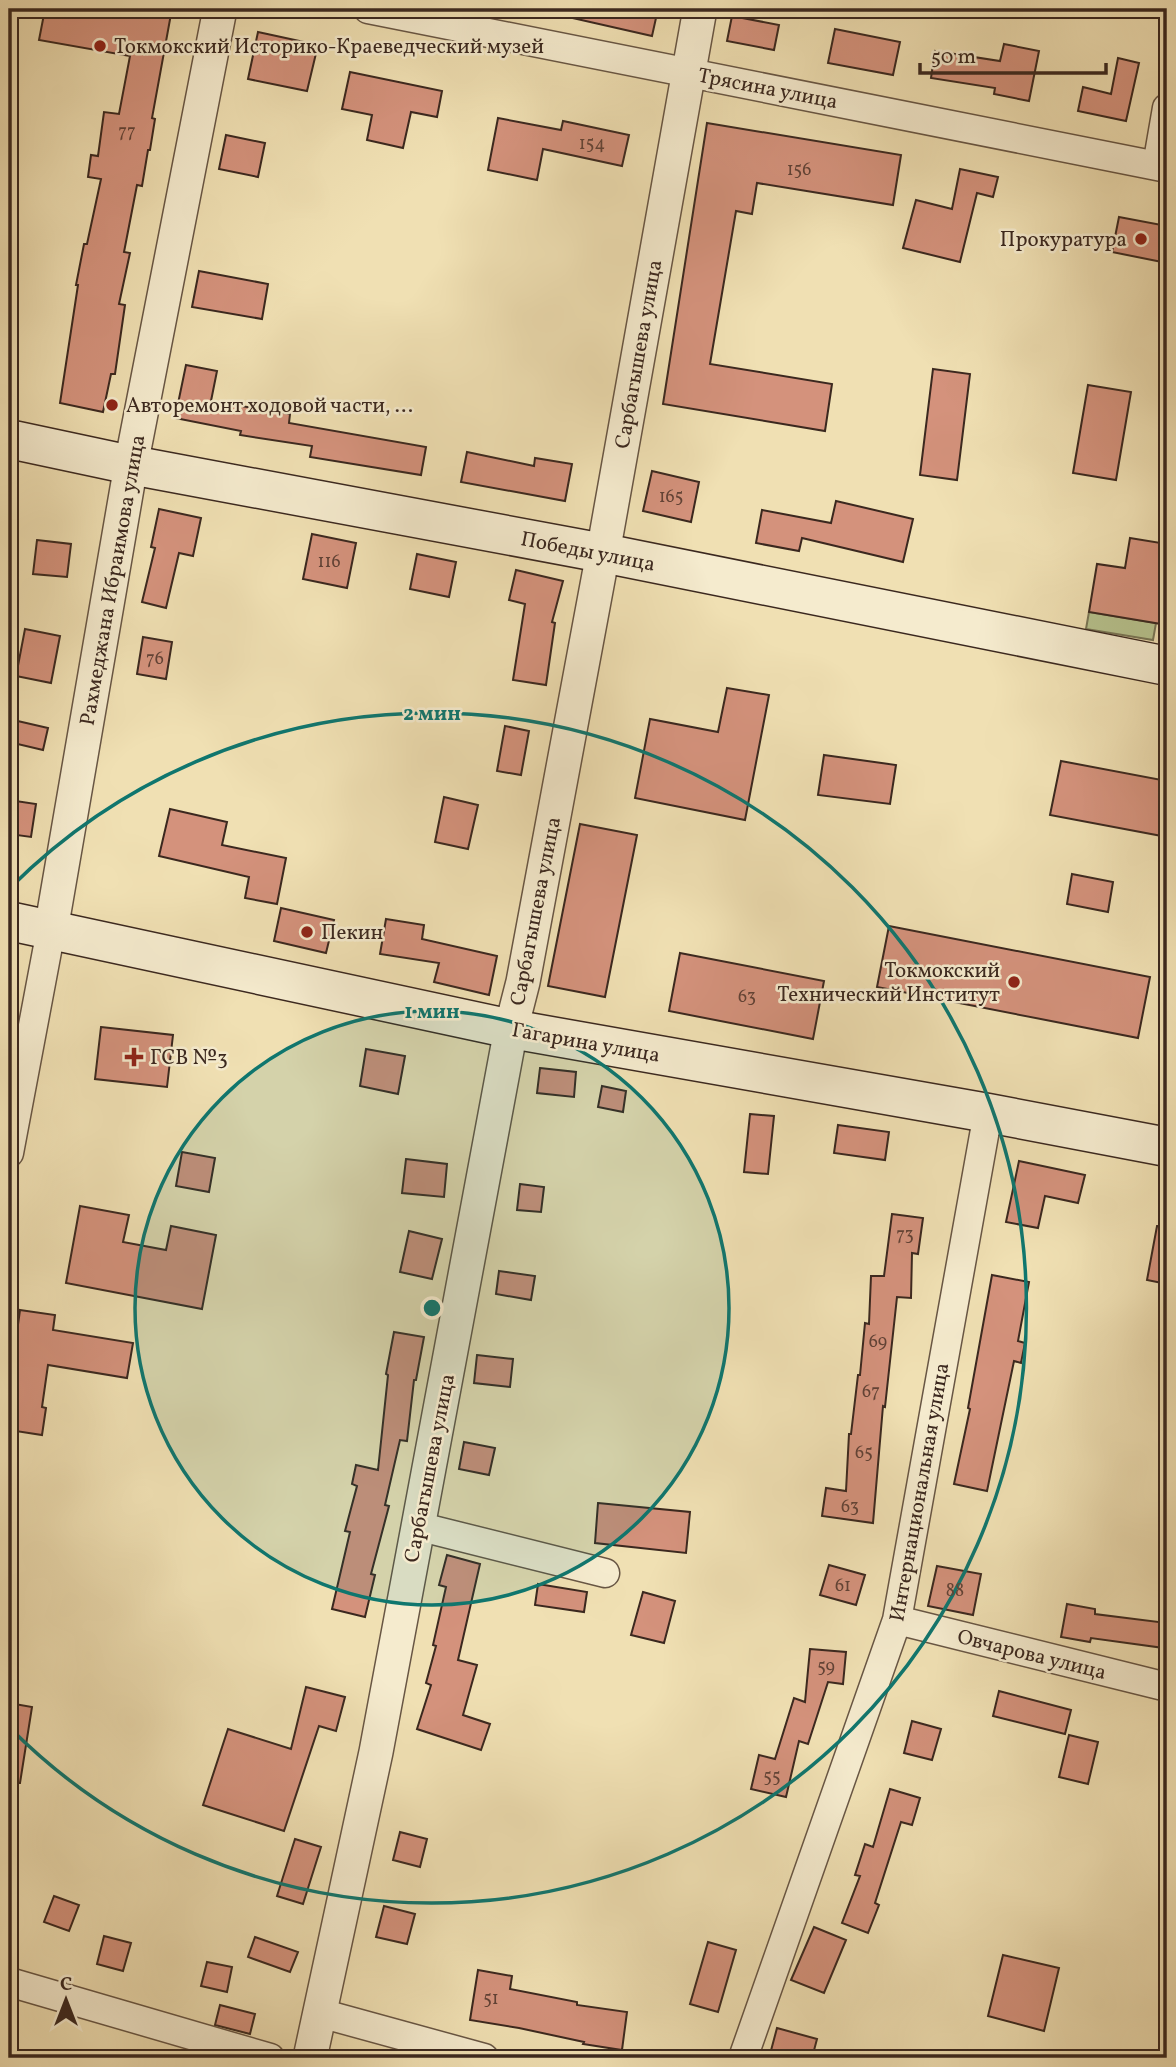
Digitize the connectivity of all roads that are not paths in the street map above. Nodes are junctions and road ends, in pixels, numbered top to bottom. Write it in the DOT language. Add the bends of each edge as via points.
graph roads {
  1 [pos="220,9"];
  2 [pos="368,9"];
  3 [pos="700,9"];
  4 [pos="688,72"];
  5 [pos="1167,108"];
  6 [pos="1162,167"];
  7 [pos="9,439"];
  8 [pos="131,466"];
  9 [pos="603,553"];
  10 [pos="1167,666"];
  11 [pos="9,921"];
  12 [pos="51,930"];
  13 [pos="511,1029"];
  14 [pos="988,1113"];
  15 [pos="1167,1147"];
  16 [pos="9,1153"];
  17 [pos="417,1526"];
  18 [pos="605,1573"];
  19 [pos="897,1620"];
  20 [pos="1167,1687"];
  21 [pos="9,1982"];
  22 [pos="320,2013"];
  23 [pos="270,2058"];
  24 [pos="310,2058"];
  25 [pos="484,2058"];
  26 [pos="743,2058"];
  1 -- 8 [label="street, Рахмеджана Ибраимова улица"];
  2 -- 4 [label="street, Трясина улица"];
  3 -- 4 [label="street, Сарбагышева улица"];
  4 -- 6 [label="street, Трясина улица"];
  4 -- 9 [label="street, Сарбагышева улица"];
  5 -- 6 [label="street"];
  7 -- 8 [label="main road, Победы улица"];
  8 -- 9 [label="main road, Победы улица"];
  8 -- 12 [label="street, Рахмеджана Ибраимова улица"];
  9 -- 10 [label="main road, Победы улица"];
  9 -- 13 [label="street, Сарбагышева улица"];
  11 -- 12 [label="main road, Гагарина улица"];
  12 -- 13 [label="main road, Гагарина улица"];
  12 -- 16 [label="street, Рахмеджана Ибраимова улица"];
  13 -- 14 [label="main road, Гагарина улица"];
  13 -- 17 [label="street, Сарбагышева улица"];
  14 -- 15 [label="main road, Гагарина улица"];
  14 -- 19 [label="street, Интернациональная улица"];
  17 -- 18 [label="street"];
  17 -- 22 [label="street, Сарбагышева улица" via="376,1752"];
  19 -- 20 [label="street, Овчарова улица"];
  19 -- 26 [label="street, Интернациональная улица"];
  21 -- 23 [label="street"];
  22 -- 24 [label="street, Сарбагышева улица"];
  22 -- 25 [label="street"];
}
